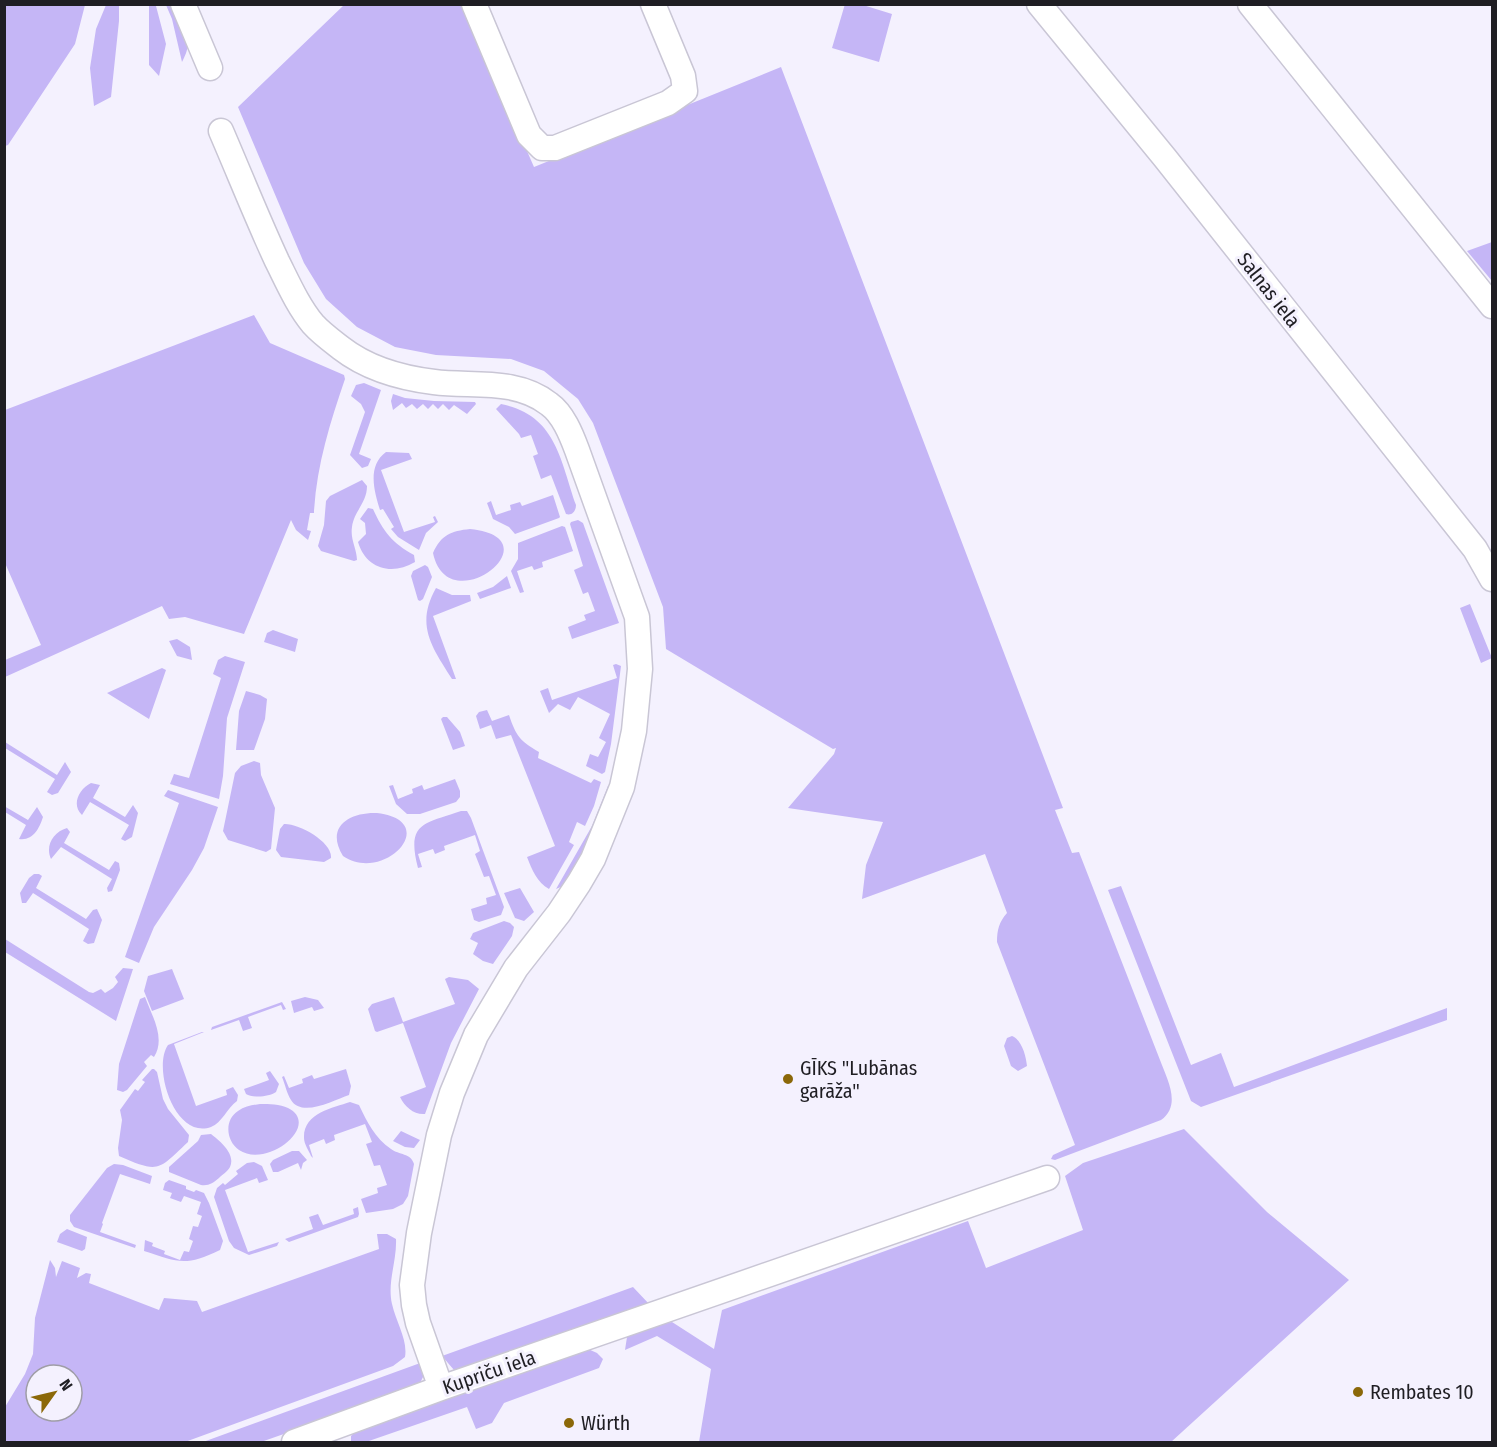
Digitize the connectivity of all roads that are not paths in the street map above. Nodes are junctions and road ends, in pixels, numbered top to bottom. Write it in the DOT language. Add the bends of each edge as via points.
graph roads {
  1 [pos="183,4"];
  2 [pos="474,4"];
  3 [pos="654,4"];
  4 [pos="1039,4"];
  5 [pos="1250,4"];
  6 [pos="210,68"];
  7 [pos="221,131"];
  8 [pos="1492,306"];
  9 [pos="1492,579"];
  10 [pos="1047,1178"];
  11 [pos="441,1388"];
  12 [pos="294,1443"];
  1 -- 6 [label="street"];
  2 -- 3 [label="street" via="529,135 542,147 555,148 668,103 685,91 683,76"];
  4 -- 9 [label="street, Salnas iela" via="1467,540"];
  5 -- 8 [label="street"];
  7 -- 11 [label="street" via="294,295 314,325 341,348 374,368 394,374 434,382 516,388 550,404 569,430 638,624 640,669 634,731 622,787 610,819 579,883 516,968 476,1035 439,1135 412,1285 418,1323"];
  10 -- 11 [label="street, Kupriču iela"];
  11 -- 12 [label="street, Kupriču iela"];
}
